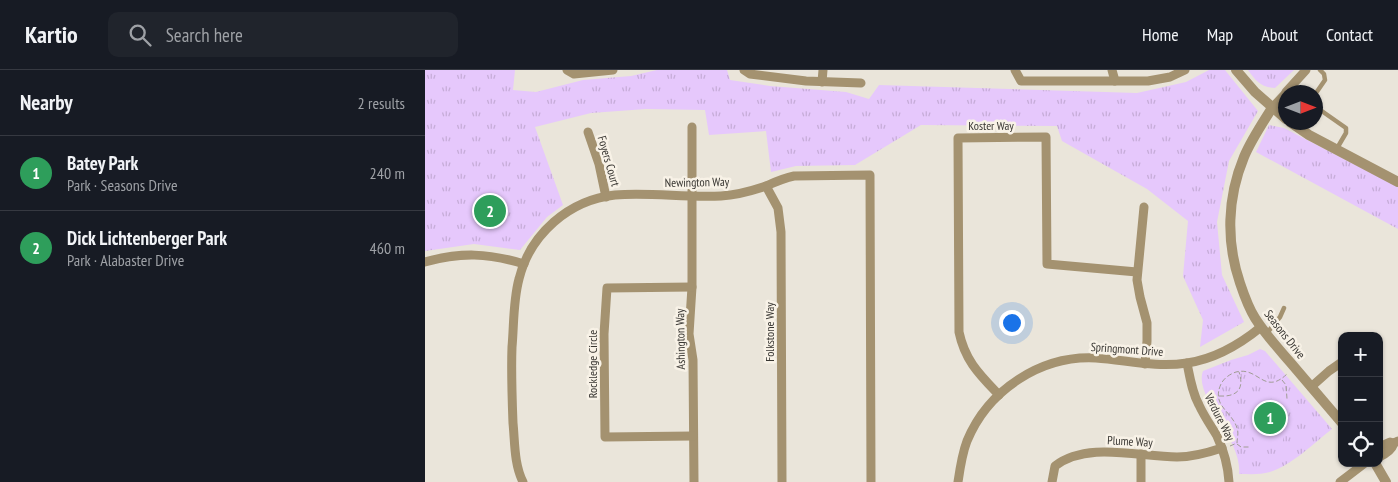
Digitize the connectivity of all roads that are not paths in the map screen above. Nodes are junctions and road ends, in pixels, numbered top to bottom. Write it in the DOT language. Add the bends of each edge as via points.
graph roads {
  1 [pos="567,70"];
  2 [pos="613,70"];
  3 [pos="744,70"];
  4 [pos="823,70"];
  5 [pos="1015,70"];
  6 [pos="1112,70"];
  7 [pos="1185,70"];
  8 [pos="1236,70"];
  9 [pos="1306,70"];
  10 [pos="1320,70"];
  11 [pos="1115,81"];
  12 [pos="822,82"];
  13 [pos="861,83"];
  14 [pos="1293,85"];
  15 [pos="1321,85"];
  16 [pos="1278,102"];
  17 [pos="1272,108"];
  18 [pos="1323,112"];
  19 [pos="1278,113"];
  20 [pos="692,127"];
  21 [pos="1302,130"];
  22 [pos="588,132"];
  23 [pos="1336,150"];
  24 [pos="1398,182"];
  25 [pos="766,186"];
  26 [pos="691,196"];
  27 [pos="606,197"];
  28 [pos="1144,207"];
  29 [pos="425,262"];
  30 [pos="523,264"];
  31 [pos="1137,272"];
  32 [pos="692,287"];
  33 [pos="1284,308"];
  34 [pos="1264,331"];
  35 [pos="1187,363"];
  36 [pos="1145,364"];
  37 [pos="1338,365"];
  38 [pos="1311,387"];
  39 [pos="999,395"];
  40 [pos="1341,422"];
  41 [pos="693,436"];
  42 [pos="1396,442"];
  43 [pos="1383,445"];
  44 [pos="1223,449"];
  45 [pos="1141,454"];
  46 [pos="1383,455"];
  47 [pos="1360,467"];
  48 [pos="1377,467"];
  49 [pos="523,482"];
  50 [pos="694,482"];
  51 [pos="782,482"];
  52 [pos="871,482"];
  53 [pos="958,482"];
  54 [pos="1052,482"];
  55 [pos="1141,482"];
  56 [pos="1229,482"];
  57 [pos="1340,482"];
  58 [pos="1386,482"];
  1 -- 2 [label="street" via="579,74"];
  3 -- 12 [label="street" via="764,77"];
  4 -- 12 [label="street"];
  5 -- 11 [label="street" via="1021,81"];
  6 -- 11 [label="street"];
  7 -- 11 [label="street" via="1162,79"];
  8 -- 17 [label="street"];
  9 -- 14 [label="street"];
  10 -- 15 [label="lane" via="1325,74"];
  12 -- 13 [label="street"];
  16 -- 17 [label="street"];
  17 -- 19 [label="street"];
  17 -- 34 [label="street, Seasons Drive" via="1244,156 1233,190 1230,218 1237,274 1249,308"];
  18 -- 23 [label="lane" via="1346,128"];
  20 -- 26 [label="street, Ashington Way"];
  21 -- 23 [label="street"];
  22 -- 27 [label="street, Foyers Court"];
  23 -- 24 [label="street"];
  25 -- 26 [label="street, Newington Way" via="741,194"];
  25 -- 51 [label="street, Folkstone Way" via="777,208 781,232"];
  25 -- 52 [label="street, Newington Way" via="803,175 870,175"];
  26 -- 27 [label="street, Newington Way"];
  26 -- 32 [label="street, Ashington Way"];
  27 -- 30 [label="street, Newington Way" via="573,208 550,225 537,239"];
  28 -- 31 [label="street"];
  29 -- 30 [label="street" via="478,254"];
  30 -- 49 [label="street, Newington Way" via="517,288 512,365 515,452"];
  31 -- 36 [label="street" via="1147,323"];
  31 -- 39 [label="street, Koster Way" via="1047,264 1047,137 958,138 959,332 972,366"];
  32 -- 41 [label="street, Ashington Way" via="689,334 693,360"];
  32 -- 41 [label="street, Rockledge Circle" via="607,288 604,334 605,437"];
  33 -- 34 [label="lane" via="1280,317"];
  34 -- 35 [label="street, Springmont Drive" via="1227,350"];
  34 -- 38 [label="street, Seasons Drive"];
  35 -- 36 [label="street, Springmont Drive"];
  35 -- 44 [label="street, Verdure Way" via="1198,404"];
  36 -- 39 [label="street, Springmont Drive" via="1096,358 1068,360 1033,371"];
  37 -- 38 [label="street"];
  38 -- 40 [label="street, Seasons Drive"];
  39 -- 53 [label="street, Springmont Drive" via="986,408 971,432"];
  41 -- 50 [label="street, Ashington Way"];
  42 -- 43 [label="street"];
  42 -- 46 [label="street"];
  44 -- 45 [label="street, Plume Way" via="1188,456"];
  44 -- 56 [label="street, Verdure Way"];
  45 -- 54 [label="street, Plume Way" via="1110,452 1072,457 1055,466"];
  45 -- 55 [label="street"];
  47 -- 57 [label="street"];
  48 -- 58 [label="street"];
}
